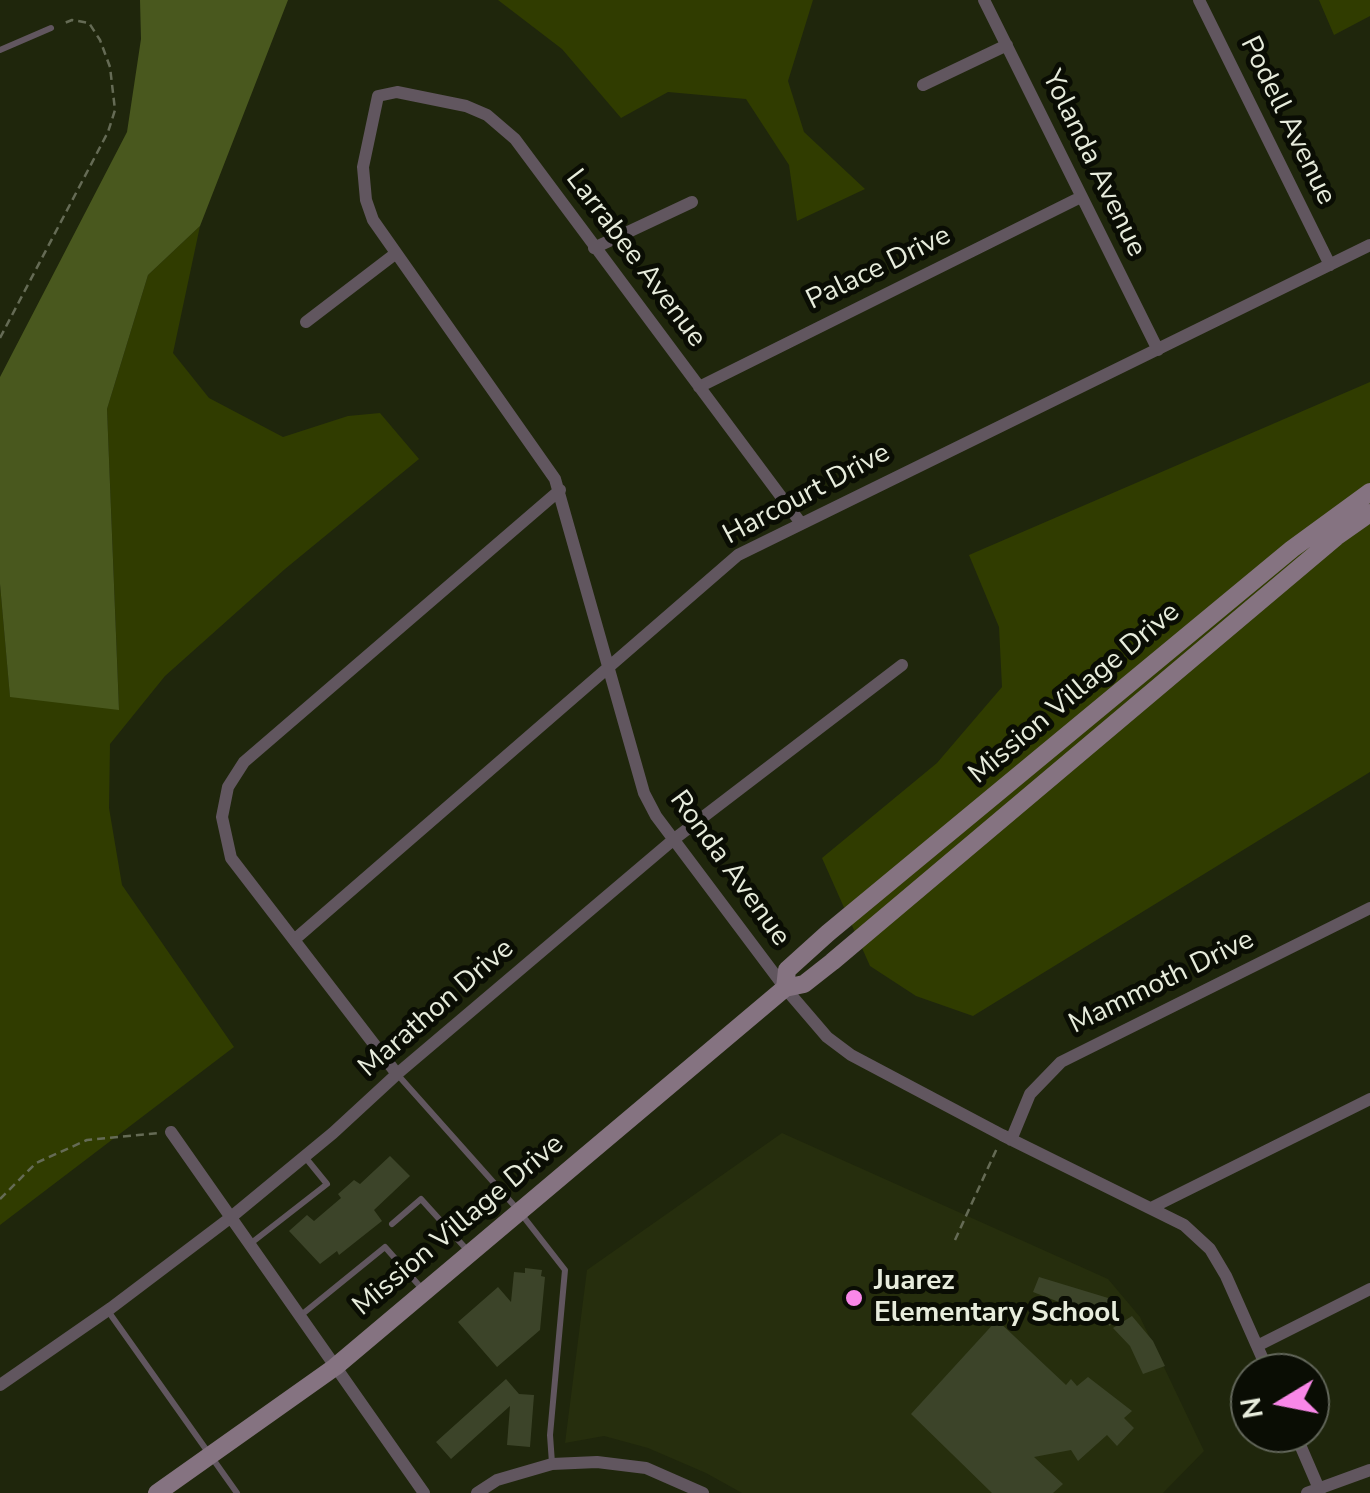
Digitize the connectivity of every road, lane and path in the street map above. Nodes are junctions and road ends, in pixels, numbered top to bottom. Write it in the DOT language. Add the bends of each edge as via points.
graph roads {
  1 [pos="984,0"];
  2 [pos="1199,0"];
  3 [pos="51,28"];
  4 [pos="1007,46"];
  5 [pos="0,50"];
  6 [pos="923,86"];
  7 [pos="386,92"];
  8 [pos="1081,196"];
  9 [pos="692,202"];
  10 [pos="1370,245"];
  11 [pos="594,248"];
  12 [pos="396,254"];
  13 [pos="1330,265"];
  14 [pos="306,322"];
  15 [pos="0,338"];
  16 [pos="1158,350"];
  17 [pos="699,387"];
  18 [pos="560,490"];
  19 [pos="1370,492"];
  20 [pos="1370,513"];
  21 [pos="800,522"];
  22 [pos="902,665"];
  23 [pos="609,666"];
  24 [pos="673,840"];
  25 [pos="1370,908"];
  26 [pos="294,940"];
  27 [pos="785,988"];
  28 [pos="398,1074"];
  29 [pos="1370,1099"];
  30 [pos="171,1132"];
  31 [pos="1007,1138"];
  32 [pos="305,1156"];
  33 [pos="0,1198"];
  34 [pos="1151,1208"];
  35 [pos="519,1211"];
  36 [pos="230,1218"];
  37 [pos="392,1224"];
  38 [pos="956,1240"];
  39 [pos="249,1245"];
  40 [pos="470,1253"];
  41 [pos="1370,1289"];
  42 [pos="424,1291"];
  43 [pos="108,1311"];
  44 [pos="300,1317"];
  45 [pos="1257,1346"];
  46 [pos="1260,1353"];
  47 [pos="335,1367"];
  48 [pos="0,1385"];
  49 [pos="1302,1453"];
  50 [pos="210,1456"];
  51 [pos="552,1464"];
  52 [pos="1370,1470"];
  53 [pos="1315,1491"];
  54 [pos="157,1493"];
  55 [pos="236,1493"];
  56 [pos="424,1493"];
  57 [pos="477,1493"];
  58 [pos="703,1493"];
  1 -- 4 [label="street, Yolanda Avenue"];
  2 -- 13 [label="street, Podell Avenue"];
  3 -- 5 [label="lane"];
  3 -- 15 [label="path" via="72,20 89,24 110,66 114,110"];
  4 -- 6 [label="street"];
  4 -- 8 [label="street, Yolanda Avenue"];
  7 -- 11 [label="street, Larrabee Avenue" via="487,115 515,138"];
  7 -- 12 [label="street, Ronda Avenue" via="374,105 363,167 372,220"];
  8 -- 16 [label="street, Yolanda Avenue"];
  8 -- 17 [label="street, Palace Drive"];
  9 -- 11 [label="street"];
  10 -- 13 [label="street, Harcourt Drive"];
  11 -- 17 [label="street, Larrabee Avenue"];
  12 -- 14 [label="street"];
  12 -- 18 [label="street, Ronda Avenue"];
  13 -- 16 [label="street, Harcourt Drive"];
  16 -- 21 [label="street, Harcourt Drive"];
  17 -- 21 [label="street, Larrabee Avenue"];
  18 -- 23 [label="street, Ronda Avenue"];
  18 -- 26 [label="street" via="244,762 228,787 222,817 231,858"];
  19 -- 27 [label="main road, Mission Village Drive" via="1292,549 828,933 787,970"];
  20 -- 27 [label="main road, Mission Village Drive" via="832,962 804,984"];
  21 -- 23 [label="street, Harcourt Drive" via="738,556"];
  22 -- 24 [label="street, Marathon Drive"];
  23 -- 24 [label="street, Ronda Avenue" via="644,793"];
  23 -- 26 [label="street, Harcourt Drive"];
  24 -- 27 [label="street, Ronda Avenue"];
  24 -- 28 [label="street, Marathon Drive"];
  25 -- 31 [label="street, Mammoth Drive" via="1061,1062 1030,1094"];
  26 -- 28 [label="street"];
  27 -- 31 [label="street, Ronda Avenue" via="850,1055"];
  27 -- 35 [label="main road, Mission Village Drive"];
  28 -- 32 [label="street, Marathon Drive"];
  28 -- 35 [label="lane"];
  29 -- 34 [label="street"];
  30 -- 33 [label="path" via="87,1140 36,1163"];
  30 -- 36 [label="street"];
  31 -- 34 [label="street, Ronda Avenue"];
  31 -- 38 [label="path"];
  32 -- 36 [label="street, Marathon Drive"];
  32 -- 39 [label="lane" via="327,1184"];
  34 -- 45 [label="street, Ronda Avenue" via="1210,1248"];
  35 -- 40 [label="main road, Mission Village Drive"];
  35 -- 51 [label="lane" via="566,1270"];
  36 -- 39 [label="street"];
  36 -- 43 [label="street, Marathon Drive"];
  37 -- 40 [label="lane" via="421,1199"];
  39 -- 44 [label="street"];
  40 -- 42 [label="main road, Mission Village Drive"];
  41 -- 45 [label="street"];
  42 -- 44 [label="lane" via="385,1247"];
  42 -- 47 [label="main road, Mission Village Drive"];
  43 -- 48 [label="street, Marathon Drive"];
  43 -- 50 [label="lane"];
  44 -- 47 [label="street"];
  45 -- 46 [label="street, Ronda Avenue"];
  47 -- 50 [label="main road, Mission Village Drive"];
  47 -- 56 [label="street"];
  49 -- 53 [label="street"];
  50 -- 54 [label="main road, Mission Village Drive"];
  50 -- 55 [label="lane"];
  51 -- 57 [label="street"];
  51 -- 58 [label="street" via="646,1468"];
  52 -- 53 [label="street"];
}
